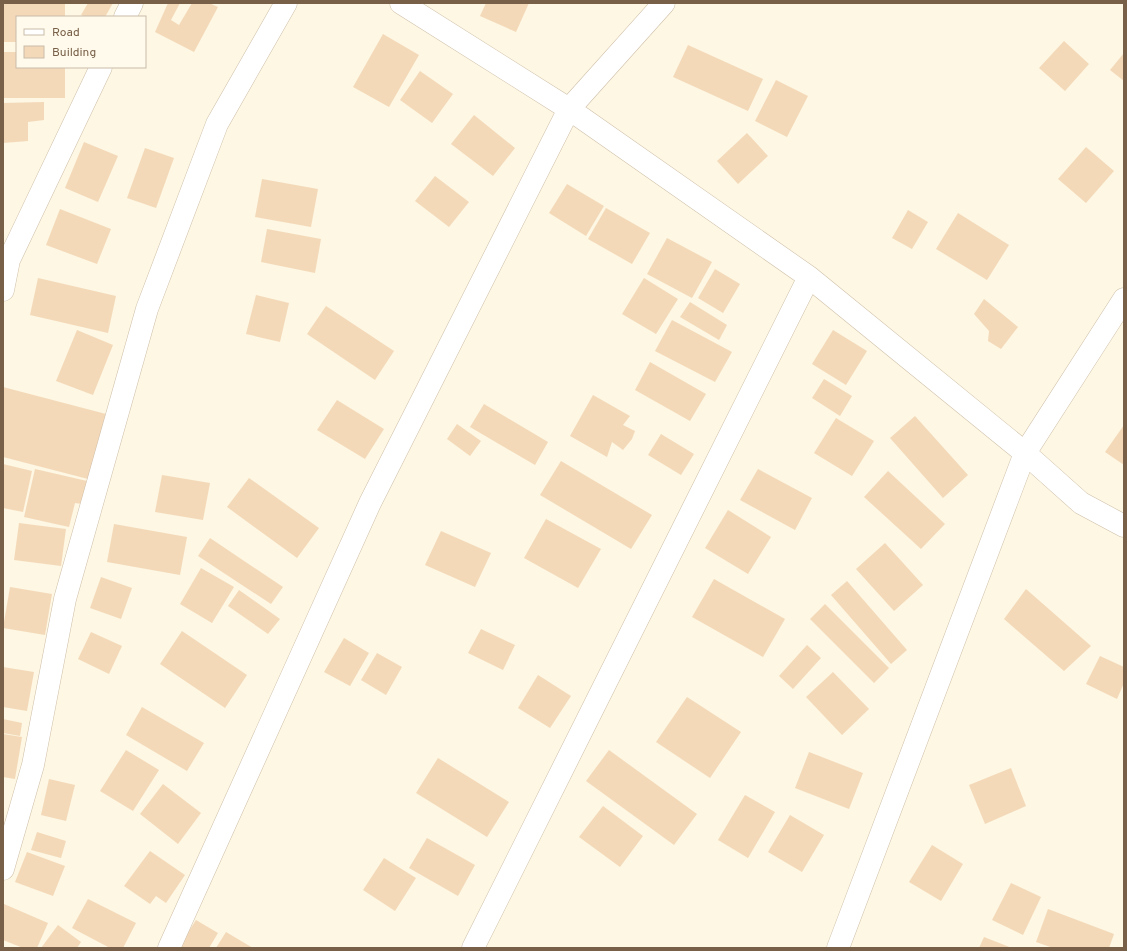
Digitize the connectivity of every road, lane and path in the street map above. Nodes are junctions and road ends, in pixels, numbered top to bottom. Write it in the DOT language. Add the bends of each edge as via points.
graph roads {
  1 [pos="132,3"];
  2 [pos="286,3"];
  3 [pos="401,3"];
  4 [pos="664,3"];
  5 [pos="126,16"];
  6 [pos="101,68"];
  7 [pos="569,109"];
  8 [pos="809,277"];
  9 [pos="3,290"];
  10 [pos="1124,299"];
  11 [pos="1025,453"];
  12 [pos="1124,526"];
  13 [pos="3,869"];
  14 [pos="169,948"];
  15 [pos="473,948"];
  16 [pos="838,948"];
  1 -- 5 [label="street"];
  2 -- 13 [label="street" via="217,124 147,309 64,599 33,765"];
  3 -- 7 [label="street"];
  4 -- 7 [label="street"];
  6 -- 9 [label="street" via="9,260"];
  7 -- 8 [label="street"];
  7 -- 14 [label="street" via="370,503"];
  8 -- 11 [label="street"];
  8 -- 15 [label="street"];
  10 -- 11 [label="street"];
  11 -- 12 [label="street" via="1080,503"];
  11 -- 16 [label="street"];
}
